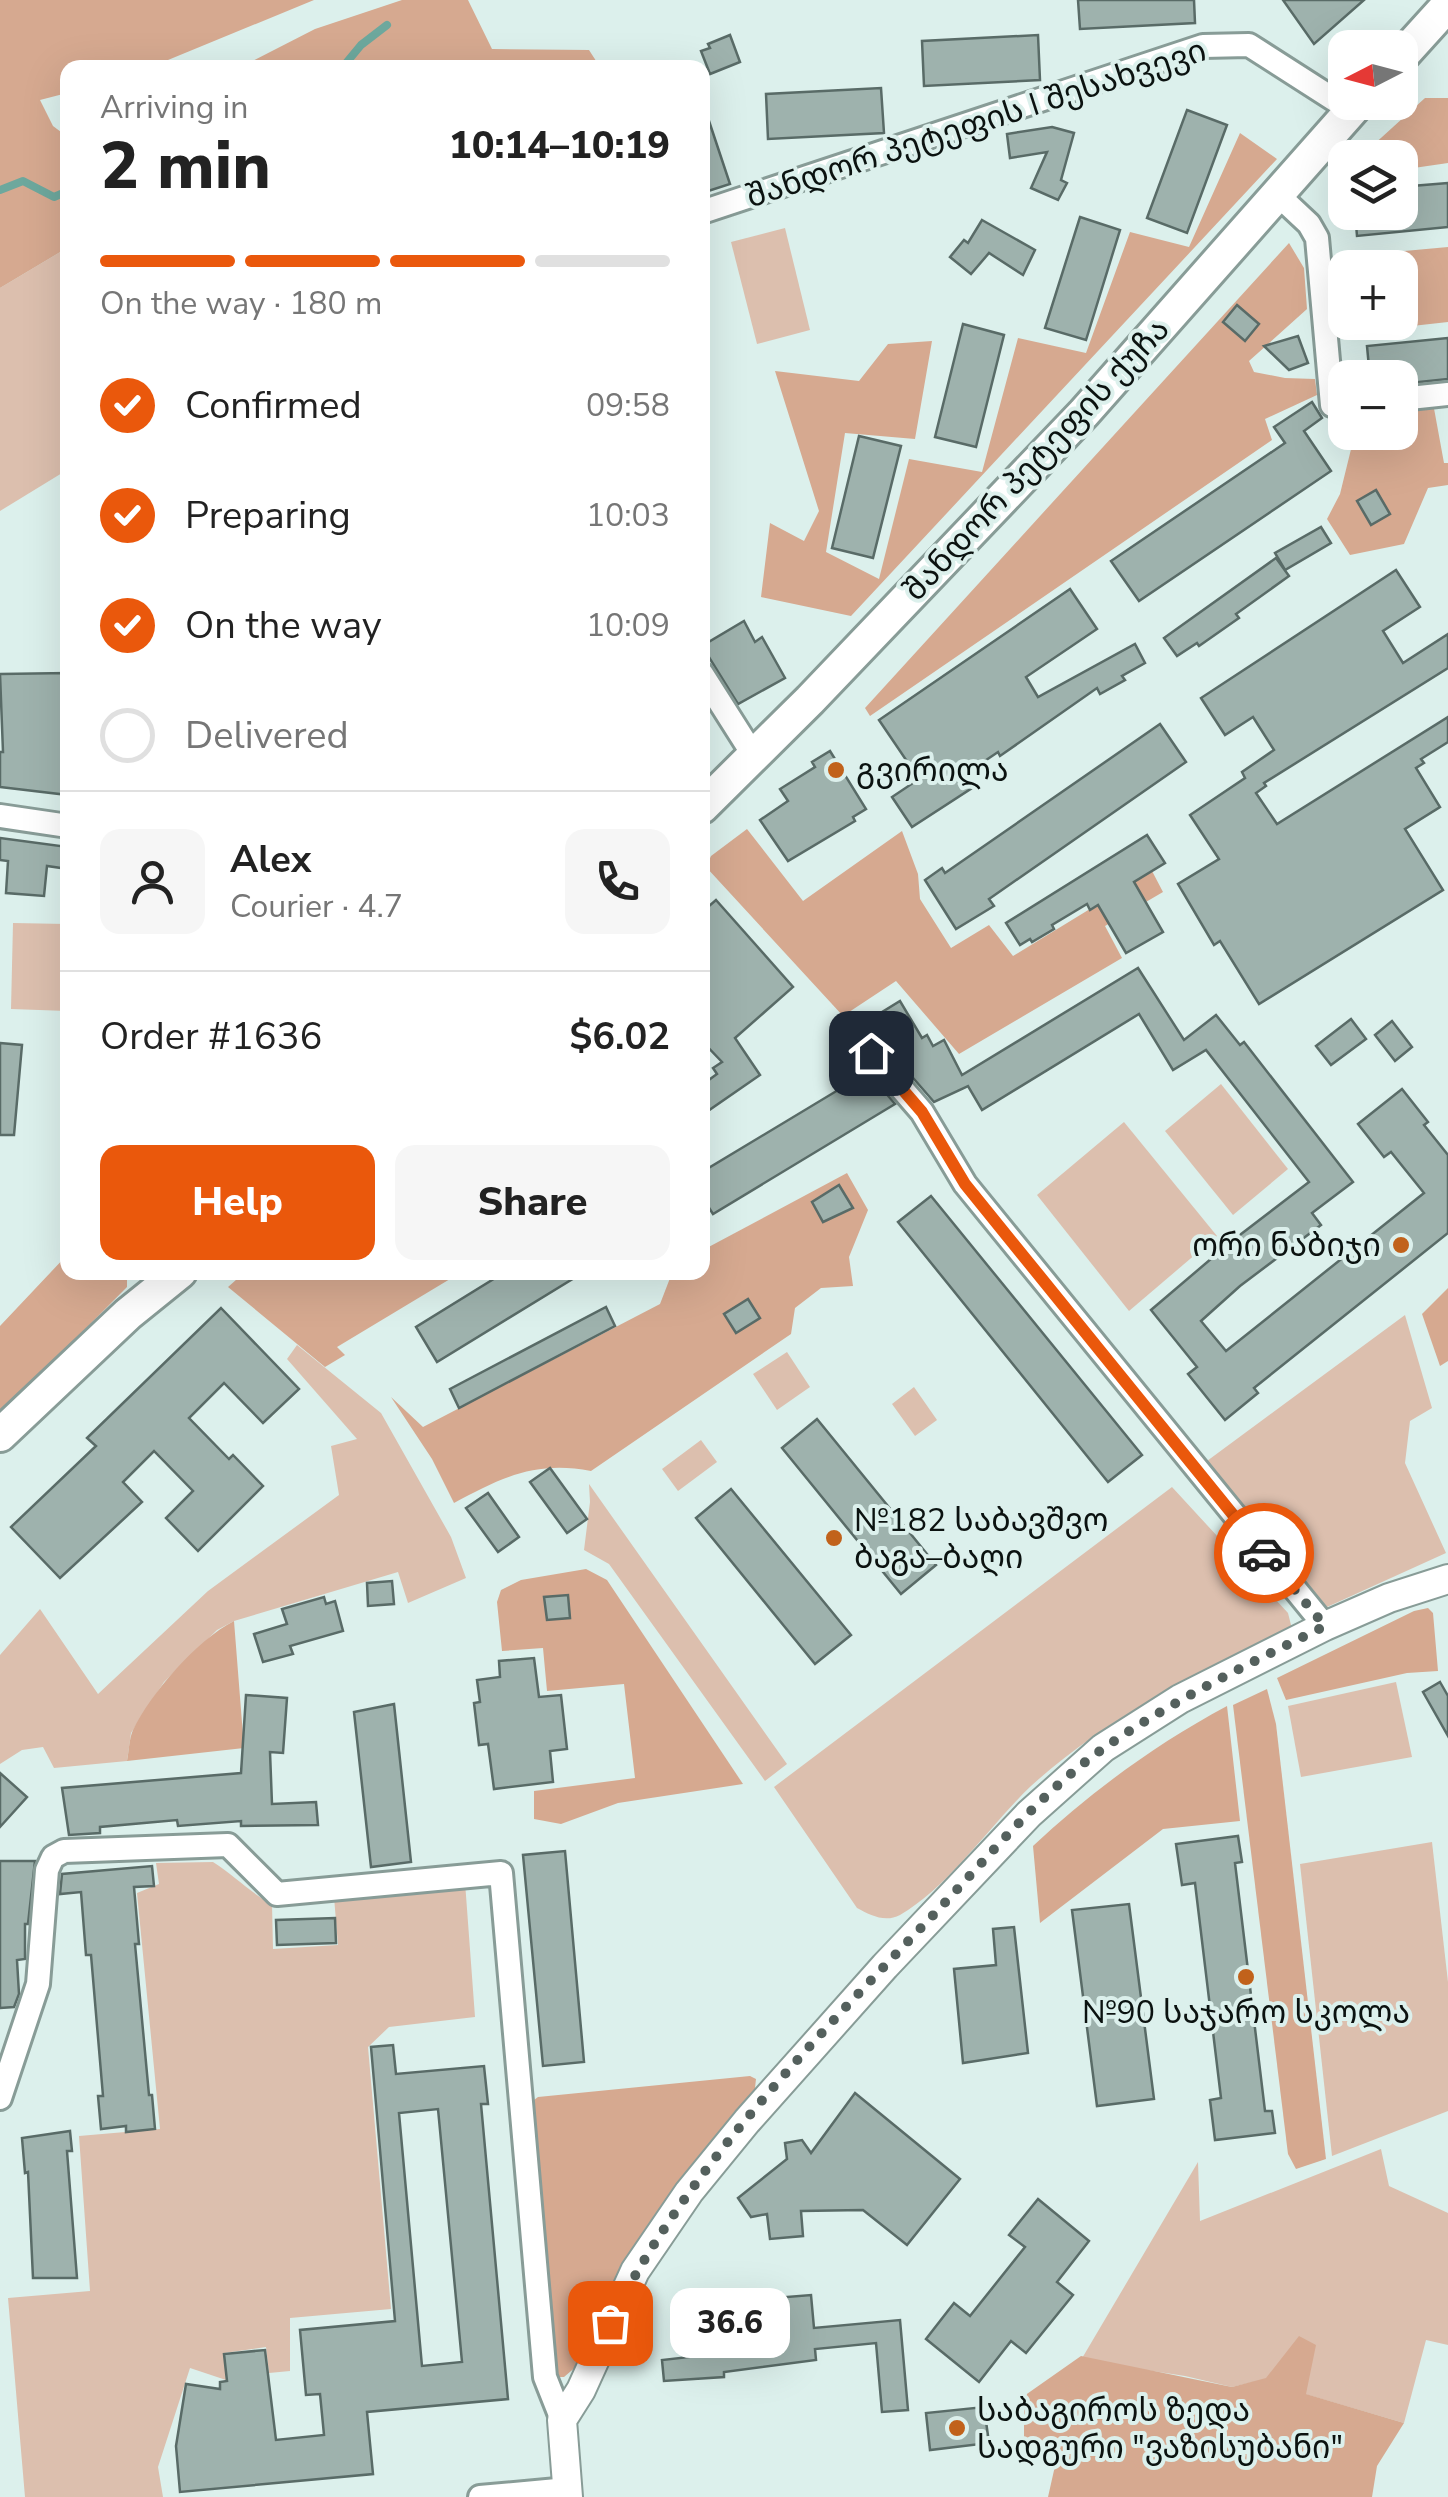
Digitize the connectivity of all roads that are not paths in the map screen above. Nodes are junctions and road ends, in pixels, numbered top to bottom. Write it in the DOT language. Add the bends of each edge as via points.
graph roads {
  1 [pos="1448,5"];
  2 [pos="1418,38"];
  3 [pos="1328,90"];
  4 [pos="1343,120"];
  5 [pos="1277,194"];
  6 [pos="710,209"];
  7 [pos="1328,361"];
  8 [pos="1448,394"];
  9 [pos="1418,397"];
  10 [pos="710,687"];
  11 [pos="754,756"];
  12 [pos="710,799"];
  13 [pos="0,816"];
  14 [pos="60,825"];
  15 [pos="871,1053"];
  16 [pos="163,1280"];
  17 [pos="0,1436"];
  18 [pos="1448,1579"];
  19 [pos="1325,1626"];
  20 [pos="0,2098"];
  21 [pos="562,2420"];
  22 [pos="568,2493"];
  23 [pos="480,2497"];
  1 -- 2 [label="main road"];
  3 -- 6 [label="street, შანდორ პეტეფის I შესახვევი" via="1249,45 1203,46"];
  4 -- 5 [label="main road, შანდორ პეტეფის ქუჩა"];
  5 -- 7 [label="street" via="1317,238"];
  5 -- 11 [label="main road, შანდორ პეტეფის ქუჩა" via="1084,412"];
  8 -- 9 [label="street"];
  10 -- 11 [label="street"];
  11 -- 12 [label="main road, შანდორ პეტეფის ქუჩა"];
  13 -- 14 [label="street"];
  15 -- 19 [label="street" via="922,1112 965,1184"];
  16 -- 17 [label="main road"];
  18 -- 19 [label="street"];
  19 -- 21 [label="street" via="1103,1748 1029,1814 836,2020 689,2192 635,2271"];
  20 -- 21 [label="street" via="38,1984 48,1870 64,1850 228,1845 278,1894 501,1873 545,2377"];
  21 -- 22 [label="street"];
  22 -- 23 [label="street"];
}
